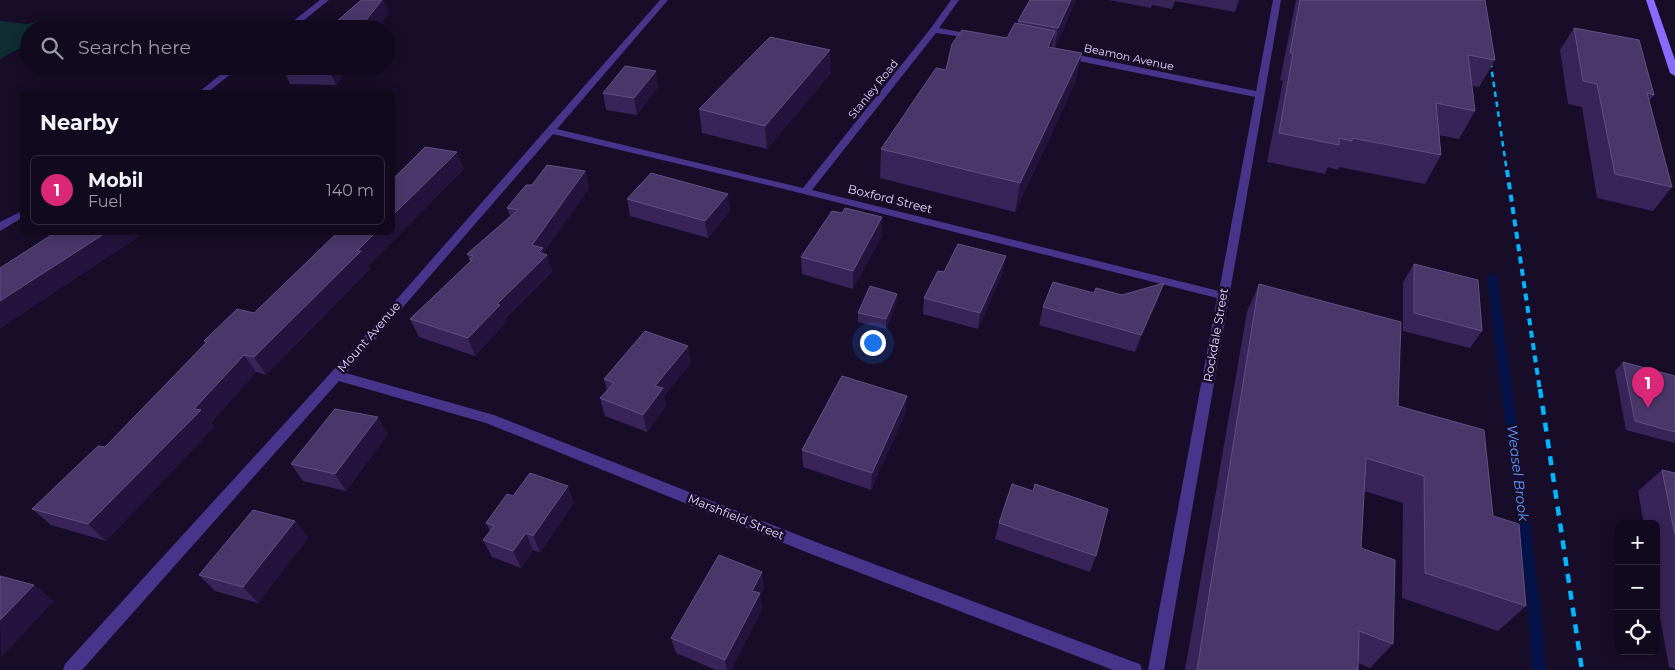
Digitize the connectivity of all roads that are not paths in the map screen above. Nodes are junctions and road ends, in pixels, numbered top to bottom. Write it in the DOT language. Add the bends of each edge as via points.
graph roads {
  1 [pos="324,0"];
  2 [pos="664,0"];
  3 [pos="955,0"];
  4 [pos="1277,0"];
  5 [pos="1650,0"];
  6 [pos="298,20"];
  7 [pos="934,30"];
  8 [pos="979,39"];
  9 [pos="1052,53"];
  10 [pos="1675,73"];
  11 [pos="226,75"];
  12 [pos="205,90"];
  13 [pos="1260,95"];
  14 [pos="550,130"];
  15 [pos="806,191"];
  16 [pos="20,215"];
  17 [pos="0,227"];
  18 [pos="1224,296"];
  19 [pos="336,375"];
  20 [pos="71,670"];
  21 [pos="1134,670"];
  22 [pos="1156,670"];
  1 -- 6 [label="street"];
  2 -- 14 [label="street, Mount Avenue"];
  3 -- 7 [label="street, Stanley Road"];
  4 -- 13 [label="street, Rockdale Street"];
  5 -- 10 [label="main road"];
  7 -- 8 [label="street"];
  7 -- 15 [label="street, Stanley Road"];
  9 -- 13 [label="street, Beamon Avenue"];
  11 -- 12 [label="street"];
  13 -- 18 [label="street, Rockdale Street"];
  14 -- 15 [label="street, Boxford Street"];
  14 -- 19 [label="street, Mount Avenue"];
  15 -- 18 [label="street, Boxford Street"];
  16 -- 17 [label="street"];
  18 -- 22 [label="street, Rockdale Street"];
  19 -- 20 [label="street, Mount Avenue"];
  19 -- 21 [label="street, Marshfield Street" via="489,419 816,549"];
}
